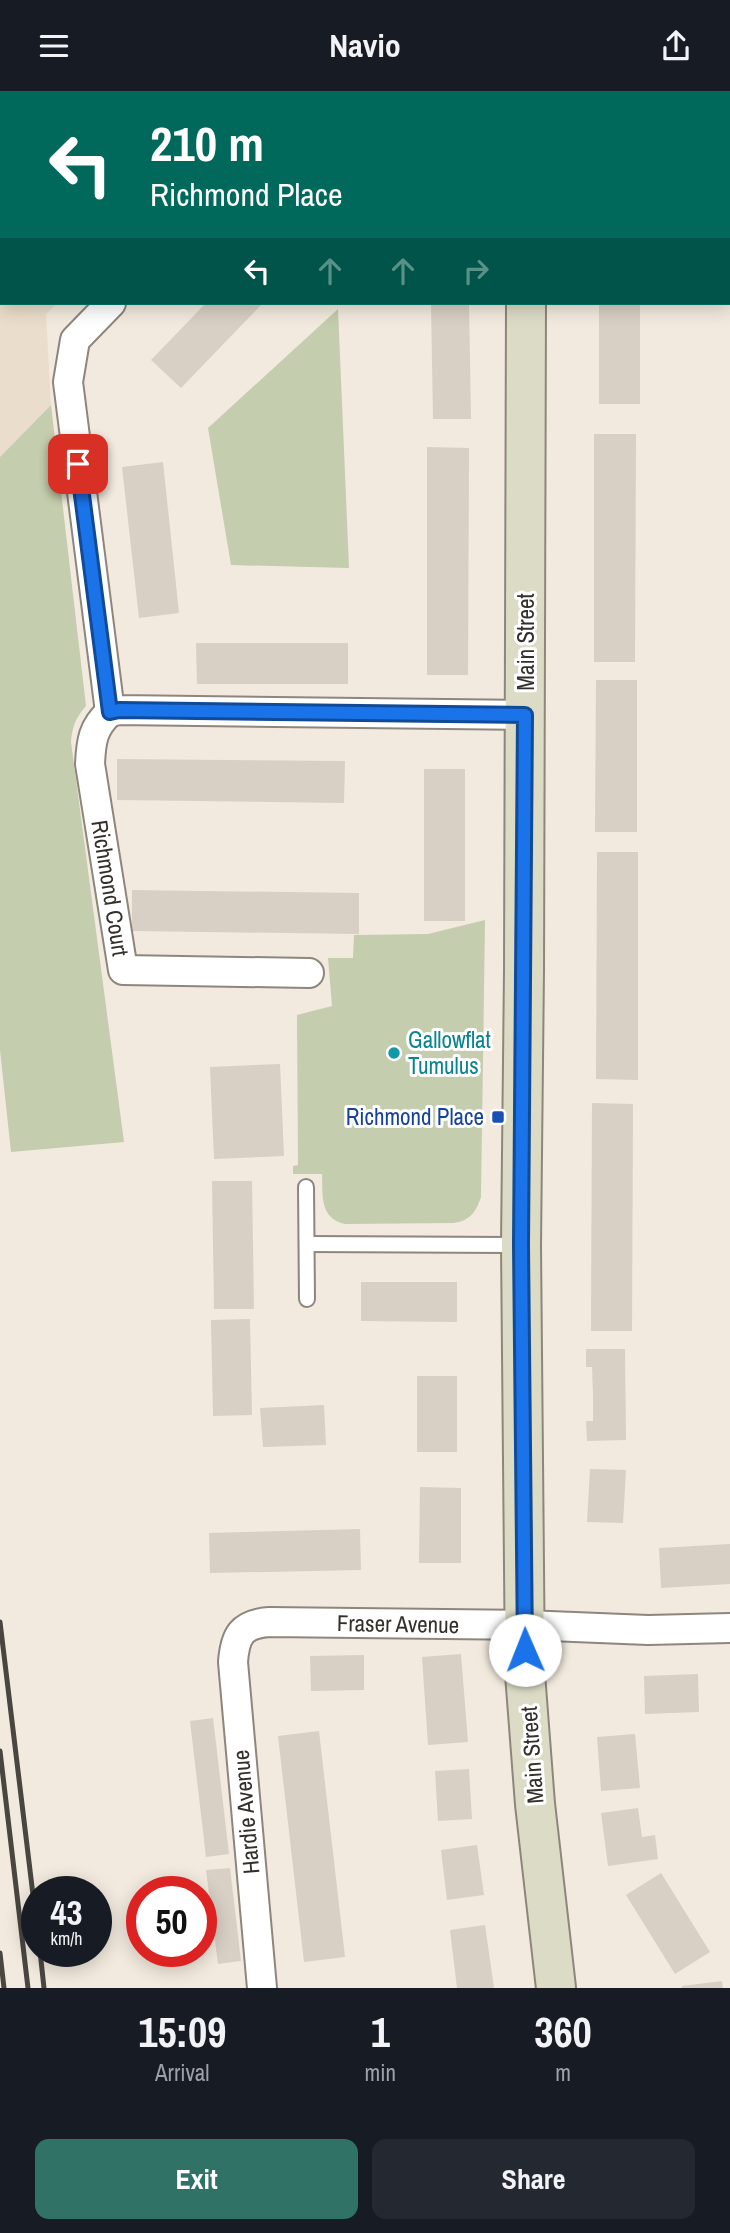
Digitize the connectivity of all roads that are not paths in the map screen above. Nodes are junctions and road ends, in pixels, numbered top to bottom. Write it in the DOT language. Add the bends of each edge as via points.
graph roads {
  1 [pos="109,305"];
  2 [pos="526,305"];
  3 [pos="110,712"];
  4 [pos="525,715"];
  5 [pos="309,973"];
  6 [pos="306,1187"];
  7 [pos="307,1244"];
  8 [pos="521,1245"];
  9 [pos="307,1299"];
  10 [pos="525,1625"];
  11 [pos="730,1627"];
  12 [pos="238,1637"];
  13 [pos="262,1988"];
  14 [pos="556,1988"];
  1 -- 3 [label="street" via="75,340 68,382"];
  2 -- 4 [label="main road, Main Street"];
  3 -- 4 [label="street"];
  3 -- 5 [label="street, Richmond Court" via="93,732 90,764 123,969"];
  4 -- 8 [label="main road, Main Street"];
  6 -- 7 [label="lane"];
  7 -- 8 [label="lane"];
  7 -- 9 [label="lane"];
  8 -- 10 [label="main road, Main Street"];
  10 -- 11 [label="street, Fraser Avenue" via="648,1630"];
  10 -- 12 [label="street, Fraser Avenue" via="269,1622 251,1626"];
  10 -- 14 [label="main road, Main Street" via="535,1804"];
  12 -- 13 [label="street, Hardie Avenue" via="233,1662"];
}
